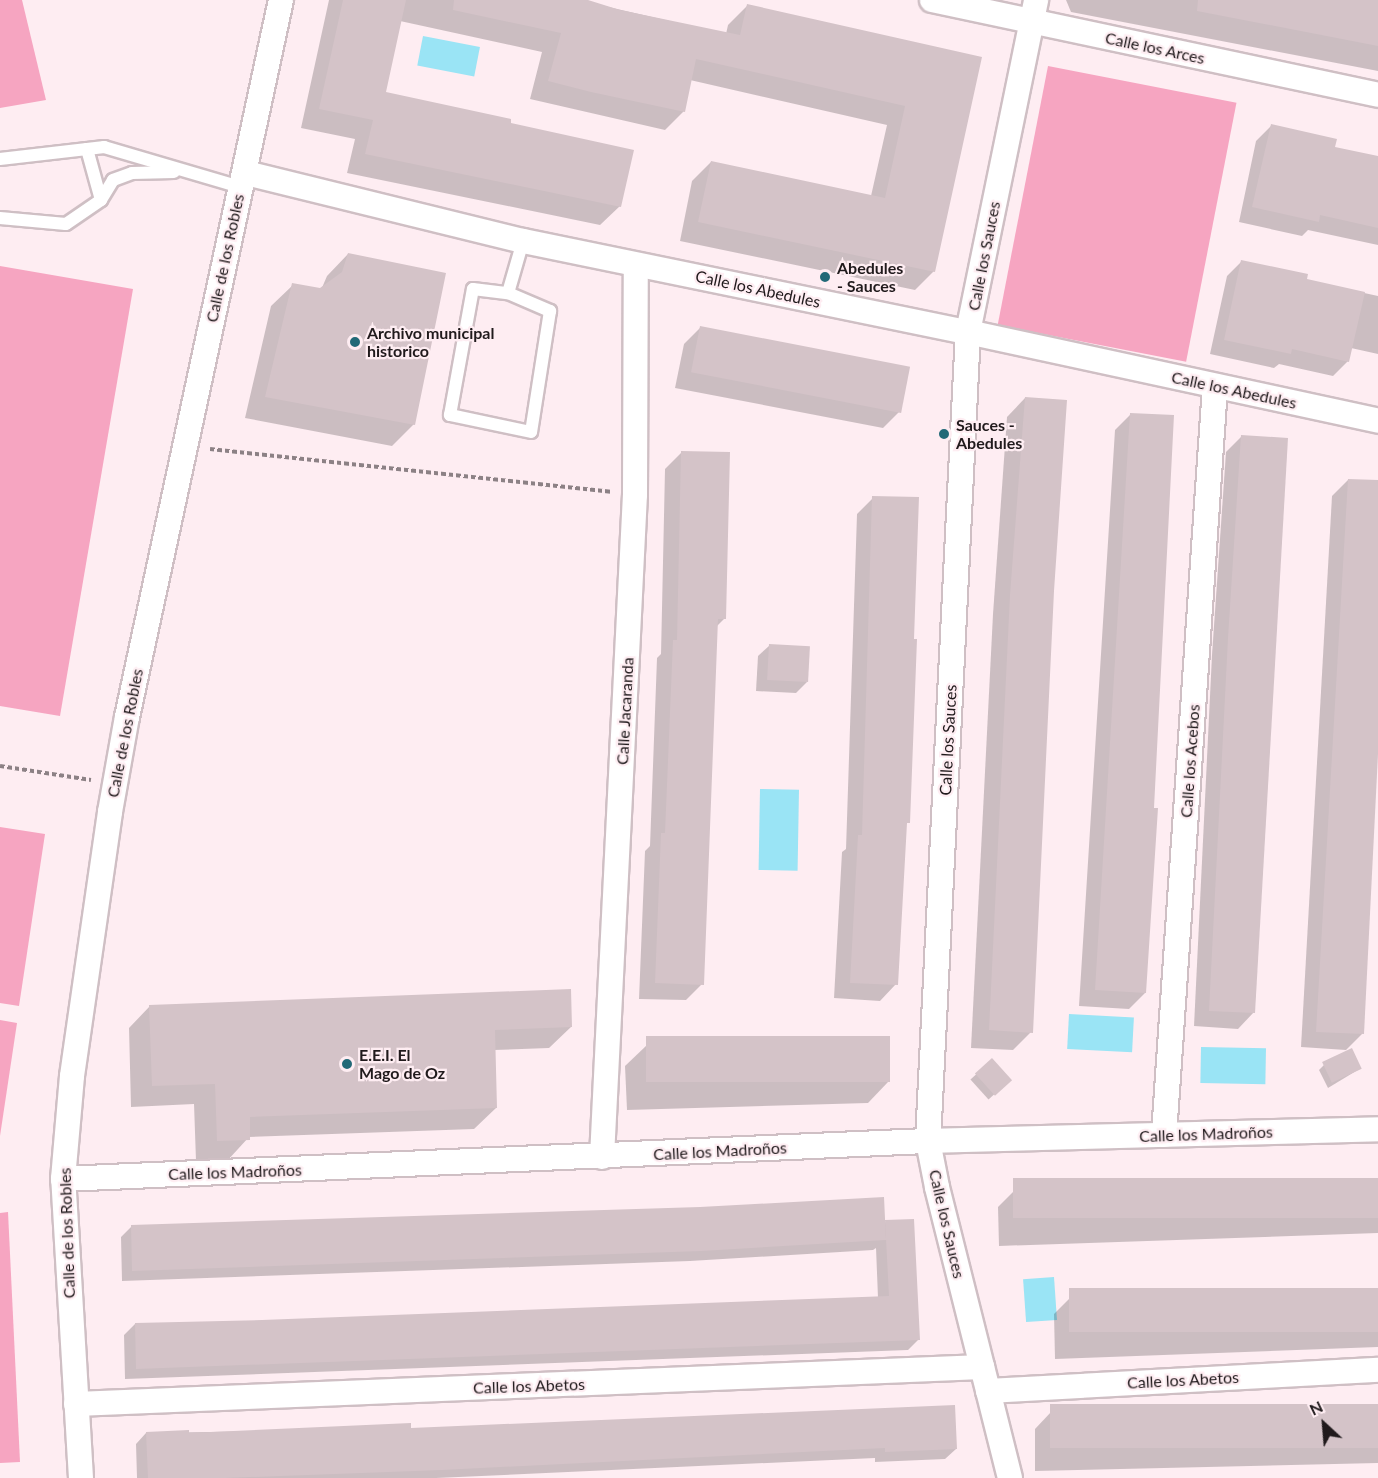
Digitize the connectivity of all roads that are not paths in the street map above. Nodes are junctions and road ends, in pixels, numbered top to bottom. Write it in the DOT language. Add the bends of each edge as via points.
graph roads {
  1 [pos="281,0"];
  2 [pos="932,0"];
  3 [pos="1034,11"];
  4 [pos="1378,95"];
  5 [pos="87,149"];
  6 [pos="0,159"];
  7 [pos="186,172"];
  8 [pos="243,180"];
  9 [pos="101,200"];
  10 [pos="0,218"];
  11 [pos="523,241"];
  12 [pos="636,265"];
  13 [pos="508,292"];
  14 [pos="968,332"];
  15 [pos="1215,386"];
  16 [pos="1378,422"];
  17 [pos="1378,1129"];
  18 [pos="1164,1135"];
  19 [pos="928,1141"];
  20 [pos="602,1156"];
  21 [pos="63,1179"];
  22 [pos="982,1367"];
  23 [pos="1378,1370"];
  24 [pos="988,1391"];
  25 [pos="76,1404"];
  26 [pos="81,1478"];
  27 [pos="1010,1478"];
  1 -- 8 [label="street, Calle de los Robles"];
  2 -- 3 [label="street, Calle los Arces"];
  3 -- 4 [label="street, Calle los Arces"];
  3 -- 14 [label="street, Calle los Sauces"];
  5 -- 6 [label="lane"];
  5 -- 7 [label="lane" via="104,147"];
  5 -- 9 [label="lane"];
  7 -- 8 [label="lane"];
  7 -- 9 [label="lane" via="132,173 113,180"];
  8 -- 11 [label="street, Calle los Abedules"];
  8 -- 21 [label="street, Calle de los Robles" via="127,717 72,1076"];
  9 -- 10 [label="lane" via="66,224"];
  11 -- 12 [label="street, Calle los Abedules"];
  11 -- 13 [label="lane"];
  12 -- 14 [label="street, Calle los Abedules"];
  12 -- 20 [label="street, Calle Jacaranda" via="635,495"];
  13 -- 13 [label="lane" via="473,289 450,415 531,432 550,311"];
  14 -- 15 [label="street, Calle los Abedules"];
  14 -- 19 [label="street, Calle los Sauces"];
  15 -- 16 [label="street, Calle los Abedules"];
  15 -- 18 [label="street, Calle los Acebos"];
  17 -- 18 [label="street, Calle los Madroños"];
  18 -- 19 [label="street, Calle los Madroños"];
  19 -- 20 [label="street, Calle los Madroños"];
  19 -- 22 [label="street, Calle los Sauces"];
  20 -- 21 [label="street, Calle los Madroños"];
  21 -- 25 [label="street, Calle de los Robles"];
  22 -- 24 [label="street, Calle los Sauces"];
  22 -- 25 [label="street, Calle los Abetos"];
  23 -- 24 [label="street, Calle los Abetos"];
  24 -- 27 [label="street, Calle los Sauces"];
  25 -- 26 [label="street, Calle de los Robles"];
}
